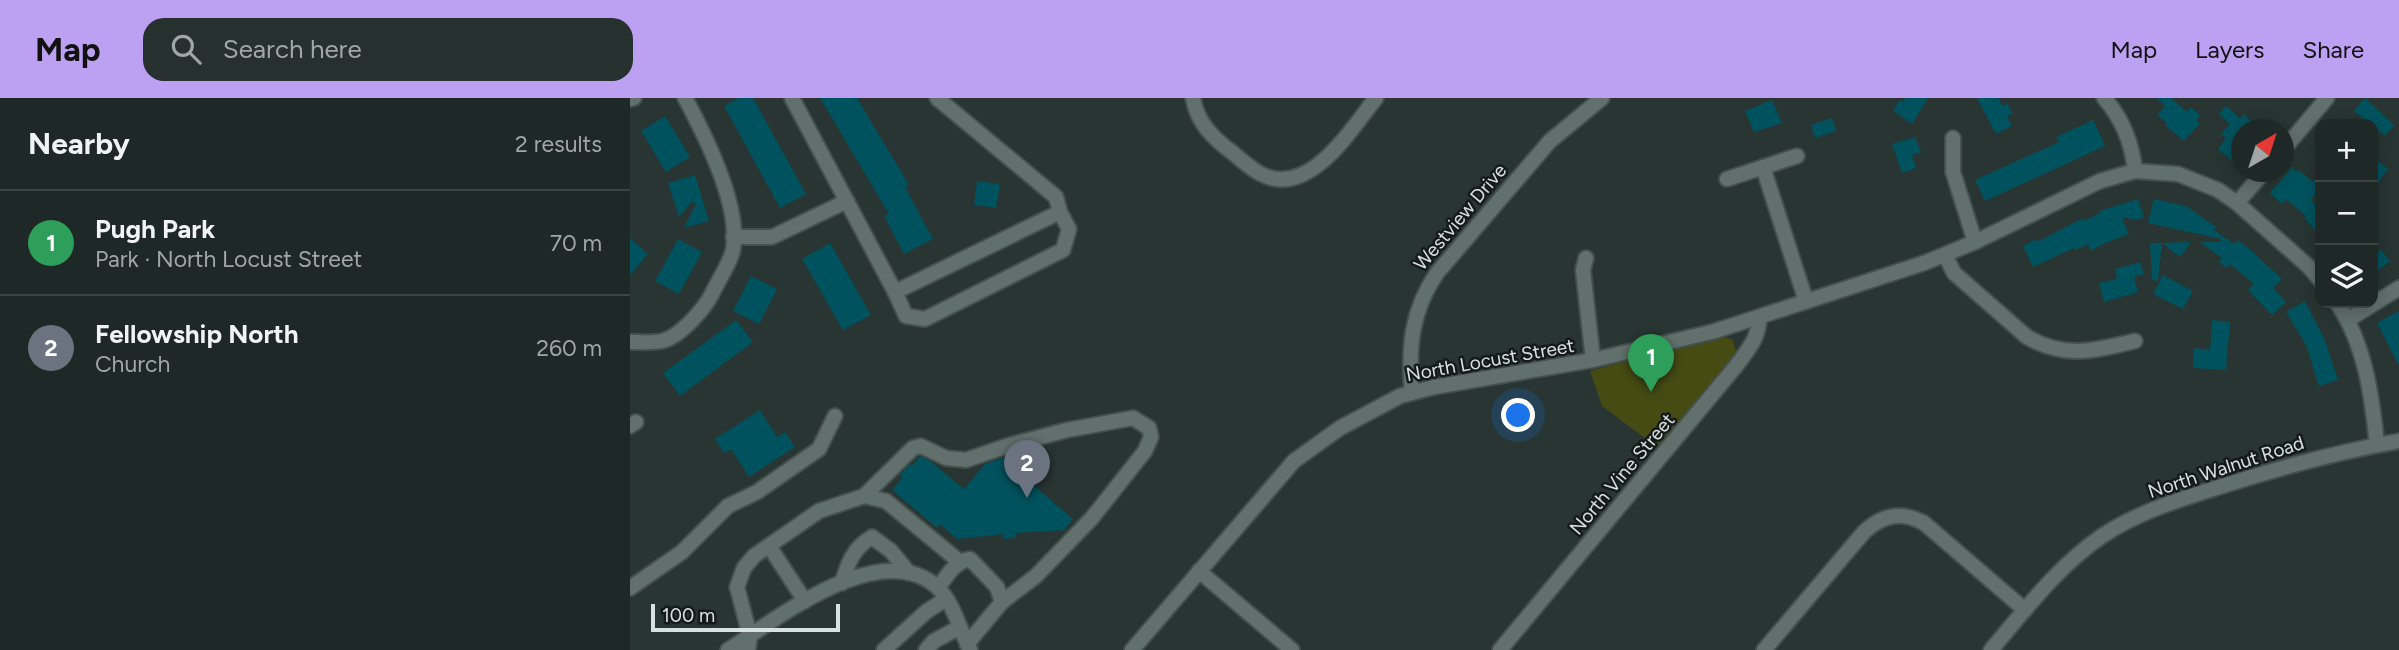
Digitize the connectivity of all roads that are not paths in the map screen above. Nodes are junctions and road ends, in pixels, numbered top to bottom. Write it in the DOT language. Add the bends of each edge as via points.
graph roads {
  1 [pos="685,98"];
  2 [pos="792,98"];
  3 [pos="937,98"];
  4 [pos="1193,98"];
  5 [pos="1376,98"];
  6 [pos="1602,98"];
  7 [pos="2104,98"];
  8 [pos="2328,98"];
  9 [pos="2294,137"];
  10 [pos="1953,138"];
  11 [pos="1797,156"];
  12 [pos="1763,167"];
  13 [pos="2135,171"];
  14 [pos="1727,179"];
  15 [pos="2255,182"];
  16 [pos="846,201"];
  17 [pos="2237,203"];
  18 [pos="1060,212"];
  19 [pos="733,237"];
  20 [pos="1975,242"];
  21 [pos="1945,255"];
  22 [pos="1586,258"];
  23 [pos="2315,274"];
  24 [pos="2399,288"];
  25 [pos="895,292"];
  26 [pos="1806,302"];
  27 [pos="2340,308"];
  28 [pos="1759,317"];
  29 [pos="2348,320"];
  30 [pos="2135,341"];
  31 [pos="630,342"];
  32 [pos="1593,360"];
  33 [pos="1412,393"];
  34 [pos="835,416"];
  35 [pos="2399,441"];
  36 [pos="2377,445"];
  37 [pos="864,496"];
  38 [pos="769,546"];
  39 [pos="960,562"];
  40 [pos="1199,571"];
  41 [pos="909,573"];
  42 [pos="842,583"];
  43 [pos="630,588"];
  44 [pos="942,594"];
  45 [pos="805,601"];
  46 [pos="1002,602"];
  47 [pos="2025,610"];
  48 [pos="960,627"];
  49 [pos="749,643"];
  50 [pos="969,647"];
  51 [pos="728,650"];
  52 [pos="884,650"];
  53 [pos="926,650"];
  54 [pos="1132,650"];
  55 [pos="1292,650"];
  56 [pos="1500,650"];
  57 [pos="1764,650"];
  58 [pos="1991,650"];
  1 -- 19 [label="street" via="724,184"];
  2 -- 16 [label="street"];
  3 -- 18 [label="street" via="1056,197"];
  4 -- 5 [label="street" via="1203,127 1218,142 1261,174 1281,179 1301,176 1329,156"];
  6 -- 33 [label="street, Westview Drive" via="1550,141 1432,280 1412,331"];
  7 -- 13 [label="street" via="2125,130"];
  8 -- 9 [label="street"];
  10 -- 20 [label="street" via="1953,172"];
  11 -- 12 [label="street"];
  12 -- 14 [label="street"];
  12 -- 26 [label="street"];
  13 -- 17 [label="street" via="2187,177"];
  13 -- 20 [label="street" via="2100,181"];
  15 -- 17 [label="street"];
  16 -- 19 [label="street" via="772,237"];
  16 -- 25 [label="street"];
  17 -- 23 [label="street"];
  18 -- 25 [label="street"];
  18 -- 25 [label="street" via="1069,229 1063,250 925,319 906,316"];
  19 -- 31 [label="street" via="733,251 706,306 664,341"];
  20 -- 21 [label="street, North Locust Street"];
  21 -- 26 [label="street, North Locust Street"];
  21 -- 30 [label="street" via="1954,273 2039,344 2074,352"];
  22 -- 32 [label="street" via="1583,270"];
  24 -- 29 [label="street"];
  26 -- 28 [label="street, North Locust Street"];
  27 -- 29 [label="street"];
  28 -- 32 [label="street, North Locust Street"];
  28 -- 56 [label="street, North Vine Street" via="1754,342 1737,366"];
  29 -- 36 [label="street" via="2366,373"];
  32 -- 33 [label="street, North Locust Street"];
  33 -- 40 [label="street, North Locust Street" via="1375,408 1303,453"];
  34 -- 43 [label="street" via="819,449 757,492 728,506 682,552"];
  35 -- 36 [label="street, North Walnut Road"];
  36 -- 47 [label="street, North Walnut Road" via="2293,464 2147,511 2075,557"];
  37 -- 38 [label="street" via="819,511"];
  37 -- 39 [label="street" via="886,501"];
  37 -- 46 [label="street" via="913,448 921,446 946,458 966,460 1067,430 1133,418 1149,428 1151,437 1145,451 1092,518 1036,576"];
  38 -- 45 [label="street"];
  38 -- 49 [label="street" via="744,568 737,587"];
  39 -- 44 [label="street"];
  39 -- 46 [label="street" via="970,559 985,572"];
  40 -- 54 [label="street, North Locust Street"];
  40 -- 55 [label="street"];
  41 -- 42 [label="street" via="865,573"];
  41 -- 42 [label="street" via="872,537 851,557"];
  41 -- 44 [label="street"];
  42 -- 45 [label="street"];
  44 -- 48 [label="street"];
  44 -- 52 [label="street"];
  45 -- 49 [label="street"];
  46 -- 50 [label="street"];
  47 -- 57 [label="street" via="1924,523 1893,515 1864,532"];
  47 -- 58 [label="street, North Walnut Road"];
  48 -- 50 [label="street"];
  48 -- 53 [label="street"];
  49 -- 51 [label="street"];
}
